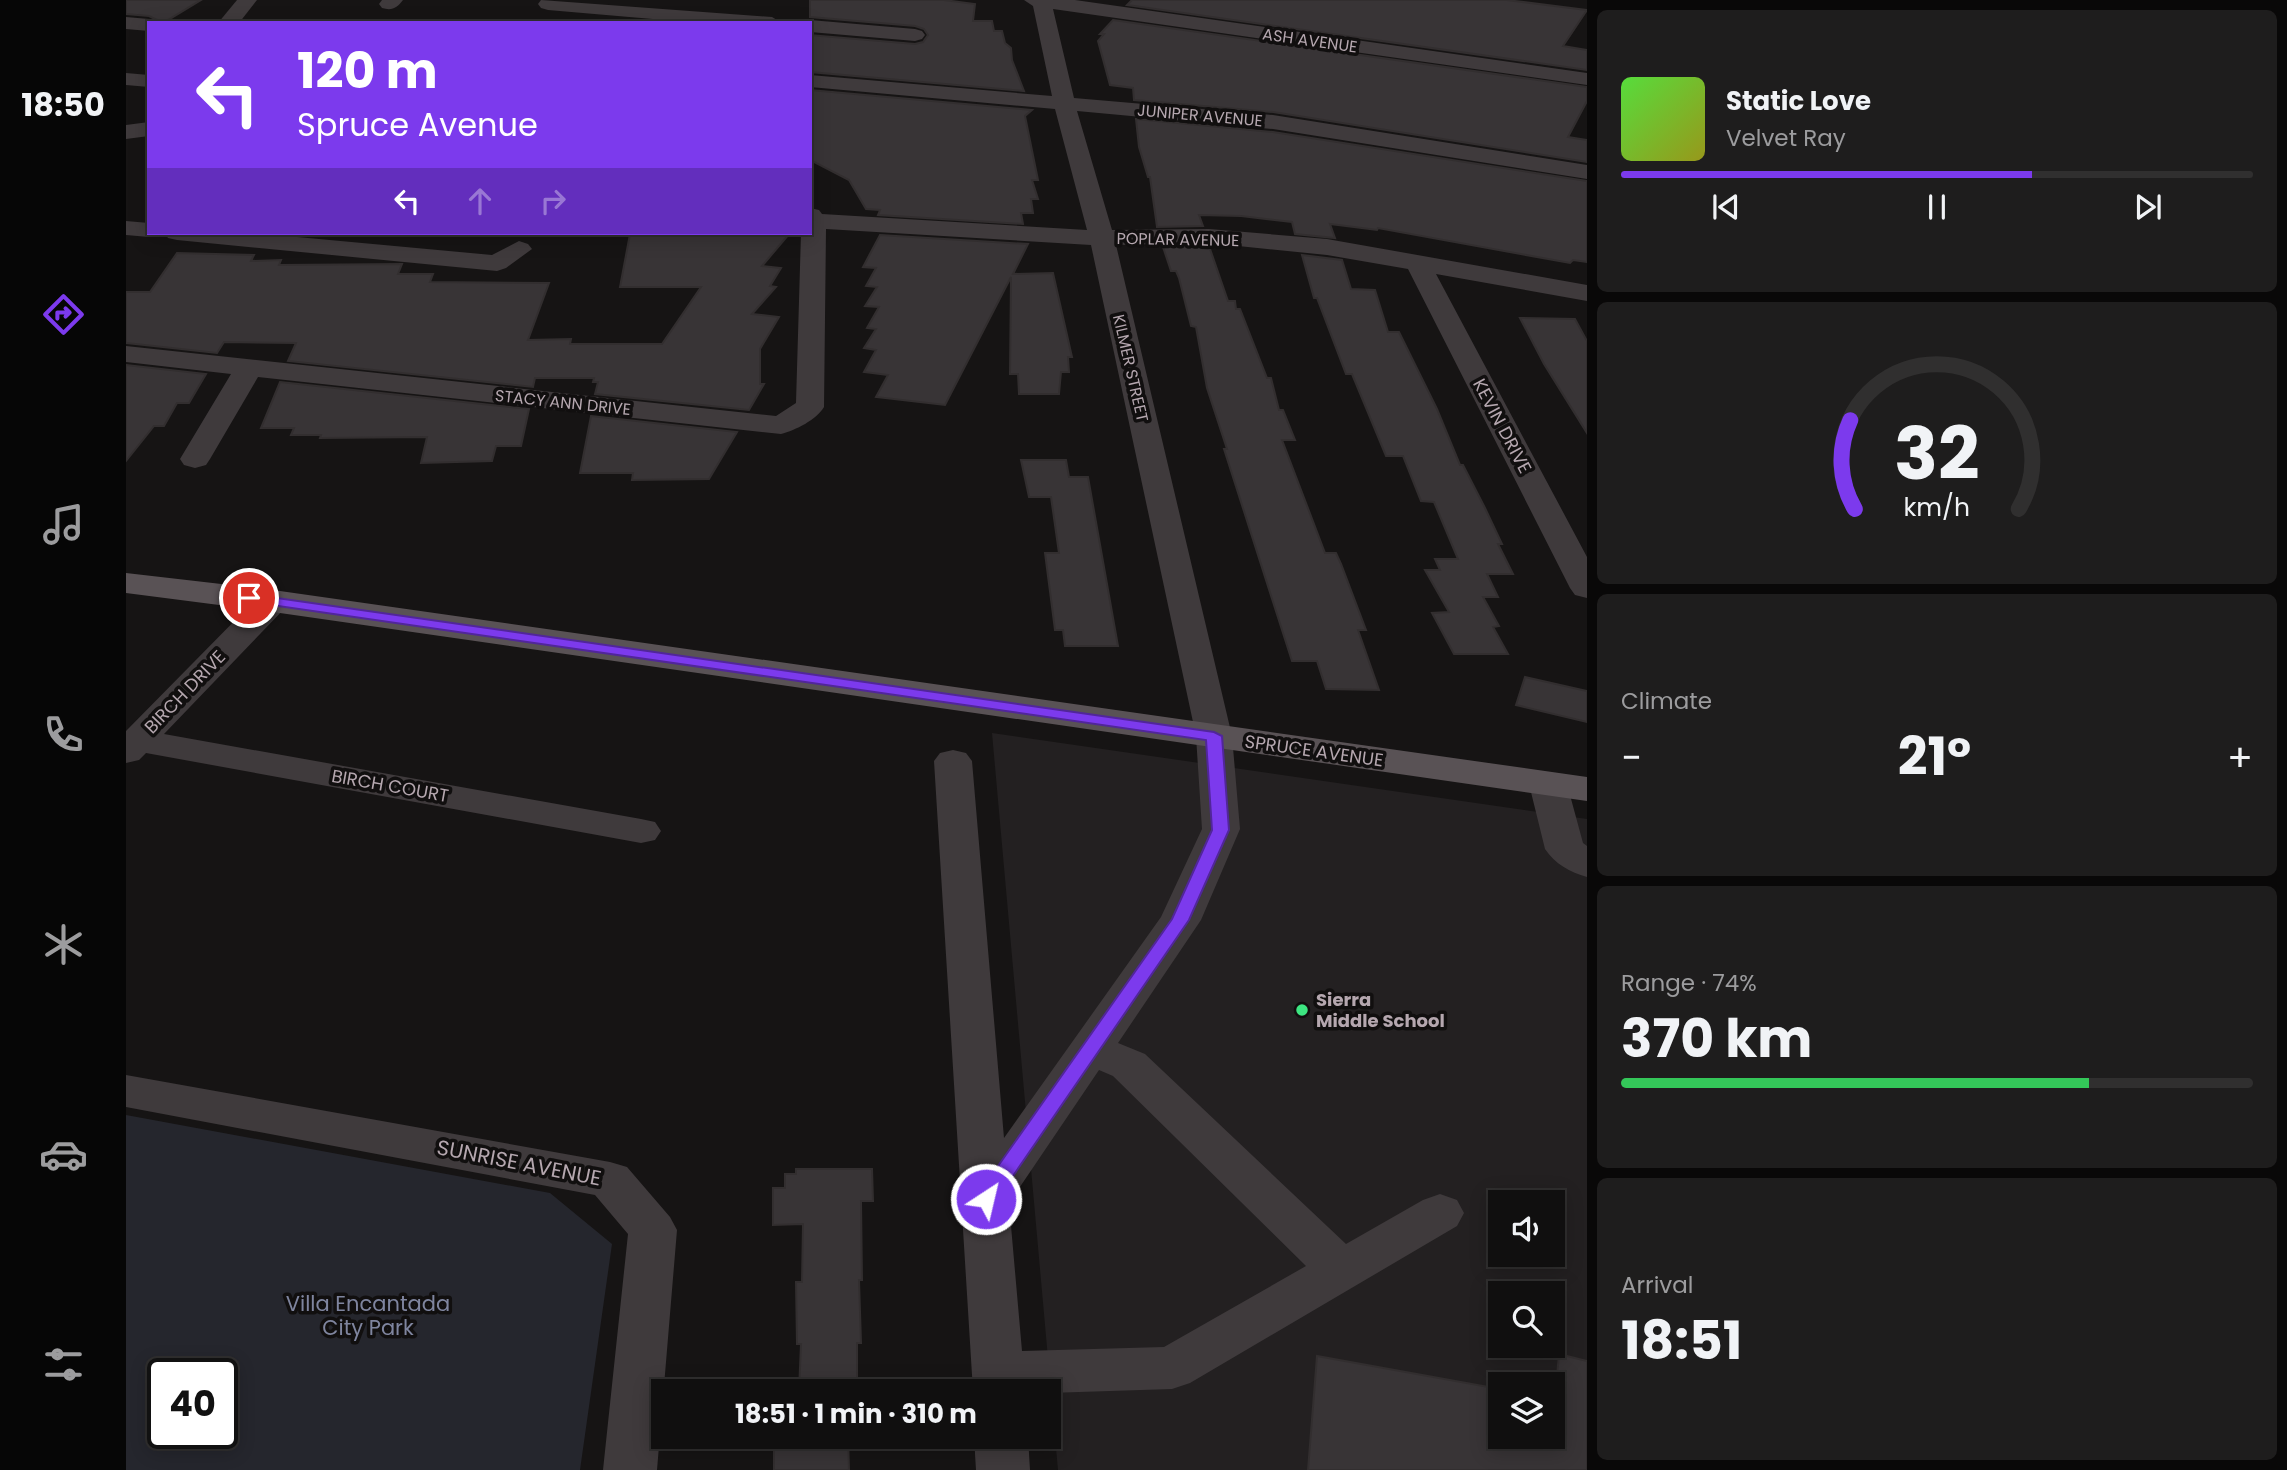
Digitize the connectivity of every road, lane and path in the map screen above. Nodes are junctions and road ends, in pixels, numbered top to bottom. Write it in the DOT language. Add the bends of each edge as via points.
graph roads {
  1 [pos="247,0"];
  2 [pos="1038,1"];
  3 [pos="547,9"];
  4 [pos="230,21"];
  5 [pos="740,21"];
  6 [pos="126,23"];
  7 [pos="147,25"];
  8 [pos="812,26"];
  9 [pos="915,34"];
  10 [pos="126,79"];
  11 [pos="1587,79"];
  12 [pos="147,81"];
  13 [pos="812,81"];
  14 [pos="1064,103"];
  15 [pos="147,129"];
  16 [pos="126,132"];
  17 [pos="1587,173"];
  18 [pos="812,218"];
  19 [pos="126,228"];
  20 [pos="147,230"];
  21 [pos="198,235"];
  22 [pos="812,235"];
  23 [pos="1102,238"];
  24 [pos="519,249"];
  25 [pos="1418,264"];
  26 [pos="1587,293"];
  27 [pos="126,354"];
  28 [pos="248,369"];
  29 [pos="195,458"];
  30 [pos="126,583"];
  31 [pos="1587,589"];
  32 [pos="274,601"];
  33 [pos="1214,736"];
  34 [pos="132,746"];
  35 [pos="953,761"];
  36 [pos="1548,784"];
  37 [pos="1587,789"];
  38 [pos="641,831"];
  39 [pos="1587,864"];
  40 [pos="1089,1049"];
  41 [pos="126,1091"];
  42 [pos="986,1199"];
  43 [pos="1440,1213"];
  44 [pos="1343,1271"];
  45 [pos="998,1379"];
  46 [pos="1035,1379"];
  47 [pos="1002,1449"];
  48 [pos="630,1470"];
  49 [pos="1003,1470"];
  1 -- 4 [label="street"];
  2 -- 11 [label="street, ASH AVENUE"];
  2 -- 14 [label="street, KILMER STREET"];
  3 -- 5 [label="street"];
  6 -- 7 [label="street"];
  8 -- 9 [label="street"];
  10 -- 12 [label="street"];
  13 -- 14 [label="street, JUNIPER AVENUE"];
  14 -- 17 [label="street, JUNIPER AVENUE" via="1273,122"];
  14 -- 23 [label="street, KILMER STREET"];
  15 -- 16 [label="street"];
  18 -- 23 [label="street, POPLAR AVENUE"];
  19 -- 20 [label="street"];
  21 -- 24 [label="street" via="496,263"];
  22 -- 28 [label="street, STACY ANN DRIVE" via="810,407 781,425"];
  23 -- 25 [label="street, POPLAR AVENUE" via="1209,236 1327,247"];
  23 -- 33 [label="street, KILMER STREET"];
  25 -- 26 [label="street, POPLAR AVENUE"];
  25 -- 31 [label="street, KEVIN DRIVE"];
  27 -- 28 [label="street, STACY ANN DRIVE"];
  28 -- 29 [label="street"];
  30 -- 32 [label="main road, SPRUCE AVENUE"];
  32 -- 33 [label="main road, SPRUCE AVENUE"];
  32 -- 34 [label="street, BIRCH DRIVE"];
  33 -- 36 [label="main road, SPRUCE AVENUE"];
  33 -- 40 [label="street, KILMER STREET" via="1221,830 1180,920"];
  34 -- 38 [label="street, BIRCH COURT"];
  35 -- 42 [label="street"];
  36 -- 37 [label="main road, SPRUCE AVENUE"];
  36 -- 39 [label="street" via="1565,849"];
  40 -- 42 [label="street, KILMER STREET"];
  40 -- 44 [label="street" via="1129,1065"];
  41 -- 48 [label="street, SUNRISE AVENUE" via="610,1180 653,1230"];
  42 -- 45 [label="street"];
  43 -- 44 [label="street"];
  44 -- 46 [label="street" via="1172,1368"];
  47 -- 49 [label="street"];
}
